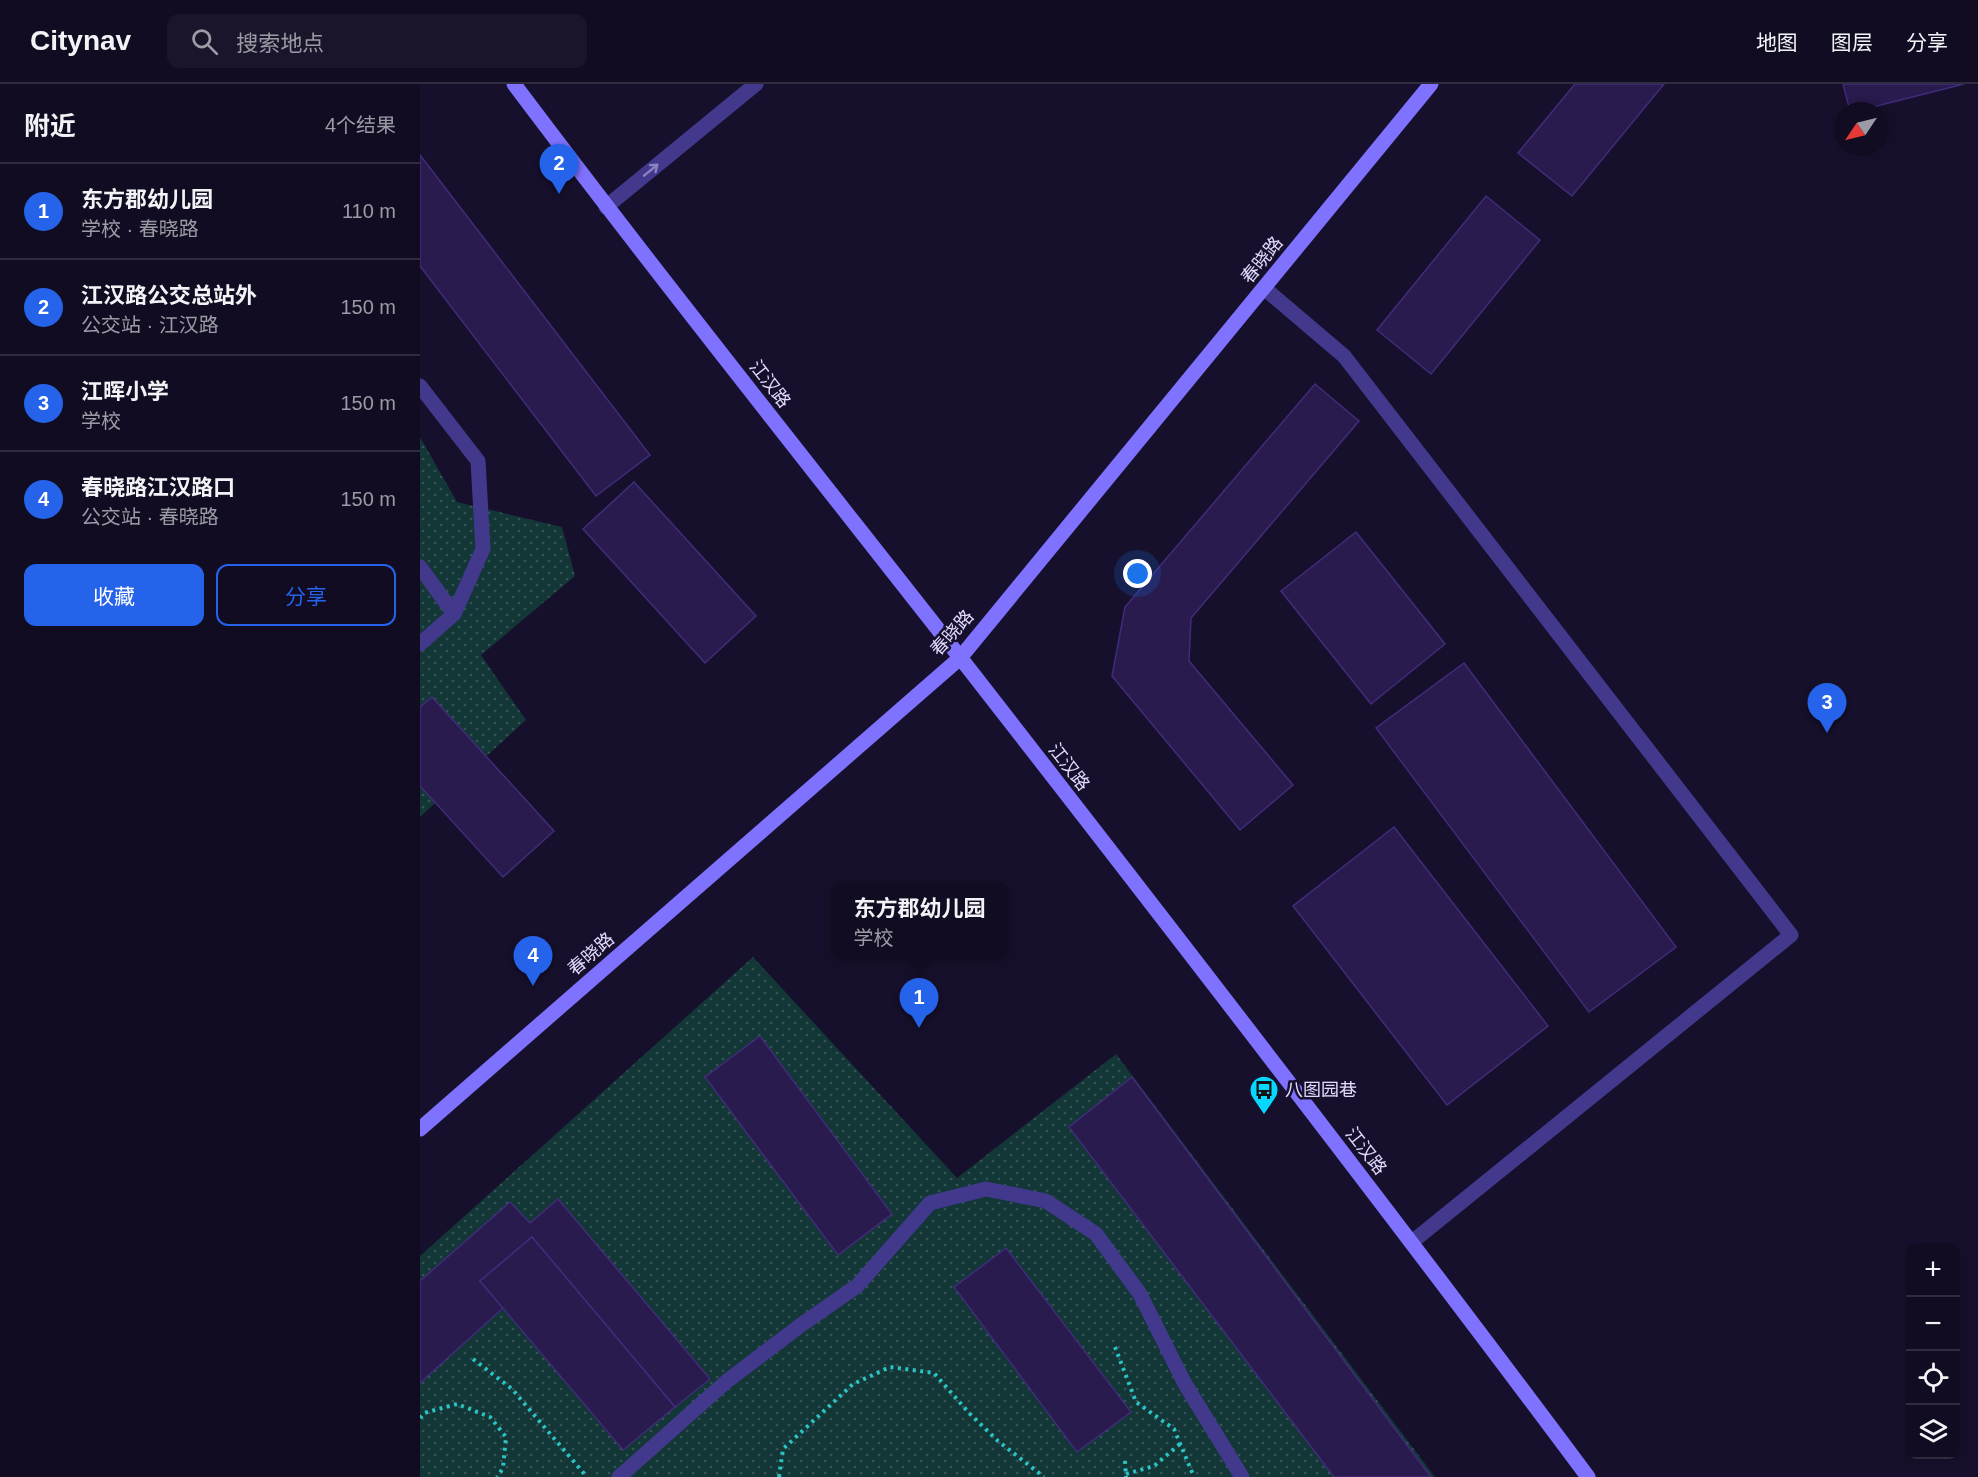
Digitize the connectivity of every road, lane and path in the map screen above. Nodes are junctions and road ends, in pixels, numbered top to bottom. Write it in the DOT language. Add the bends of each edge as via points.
graph roads {
  1 [pos="514,84"];
  2 [pos="756,84"];
  3 [pos="1431,84"];
  4 [pos="606,207"];
  5 [pos="1263,288"];
  6 [pos="420,386"];
  7 [pos="420,567"];
  8 [pos="454,614"];
  9 [pos="420,644"];
  10 [pos="960,658"];
  11 [pos="420,1129"];
  12 [pos="1413,1242"];
  13 [pos="1115,1347"];
  14 [pos="473,1359"];
  15 [pos="420,1419"];
  16 [pos="1180,1444"];
  17 [pos="1125,1461"];
  18 [pos="1126,1476"];
  19 [pos="497,1477"];
  20 [pos="587,1477"];
  21 [pos="619,1477"];
  22 [pos="779,1477"];
  23 [pos="1044,1477"];
  24 [pos="1194,1477"];
  25 [pos="1242,1477"];
  26 [pos="1588,1477"];
  1 -- 4 [label="street, 江汉路"];
  4 -- 2 [label="street, one-way"];
  3 -- 5 [label="street, 春晓路"];
  4 -- 10 [label="street, 江汉路"];
  5 -- 10 [label="street, 春晓路"];
  5 -- 12 [label="street" via="1344,356 1791,935"];
  6 -- 8 [label="street" via="478,460 483,549"];
  7 -- 8 [label="street"];
  8 -- 9 [label="street"];
  10 -- 11 [label="street, 春晓路"];
  10 -- 12 [label="street, 江汉路"];
  12 -- 26 [label="street, 江汉路"];
  13 -- 16 [label="path" via="1136,1402 1174,1429"];
  14 -- 20 [label="path" via="512,1389"];
  15 -- 19 [label="path" via="424,1413 457,1404 490,1417 506,1437 503,1468"];
  16 -- 18 [label="path" via="1154,1466"];
  16 -- 24 [label="path"];
  17 -- 18 [label="path"];
  21 -- 25 [label="street" via="727,1381 857,1286 930,1203 986,1189 1046,1201 1096,1234 1140,1294 1185,1384"];
  22 -- 23 [label="path" via="783,1449 853,1384 890,1367 934,1373 998,1441"];
}
